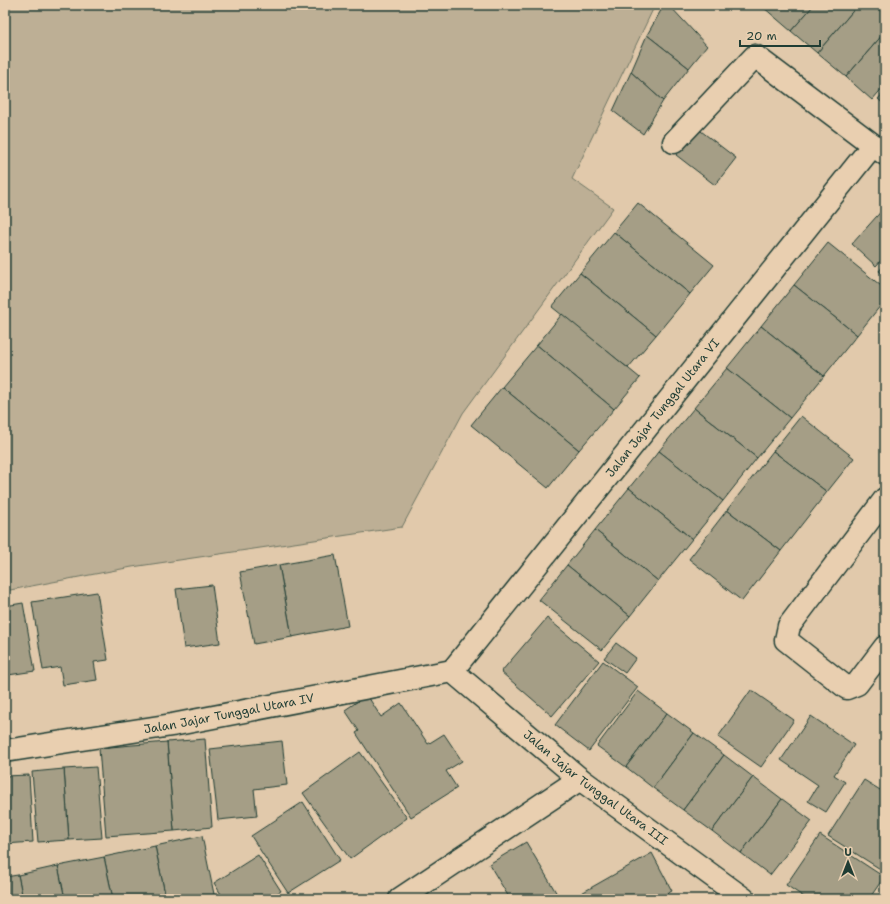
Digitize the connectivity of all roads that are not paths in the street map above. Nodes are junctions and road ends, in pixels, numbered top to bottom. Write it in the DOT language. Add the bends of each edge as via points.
graph roads {
  1 [pos="674,142"];
  2 [pos="879,149"];
  3 [pos="885,499"];
  4 [pos="885,647"];
  5 [pos="452,671"];
  6 [pos="5,751"];
  7 [pos="580,779"];
  8 [pos="400,899"];
  9 [pos="744,899"];
  1 -- 2 [label="street" via="755,56"];
  2 -- 5 [label="street, Jalan Jajar Tunggal Utara VI"];
  3 -- 4 [label="street" via="789,626 786,640 847,688 858,684"];
  5 -- 6 [label="street, Jalan Jajar Tunggal Utara IV" via="172,725"];
  5 -- 7 [label="street, Jalan Jajar Tunggal Utara III"];
  7 -- 8 [label="street"];
  7 -- 9 [label="street, Jalan Jajar Tunggal Utara III"];
}
